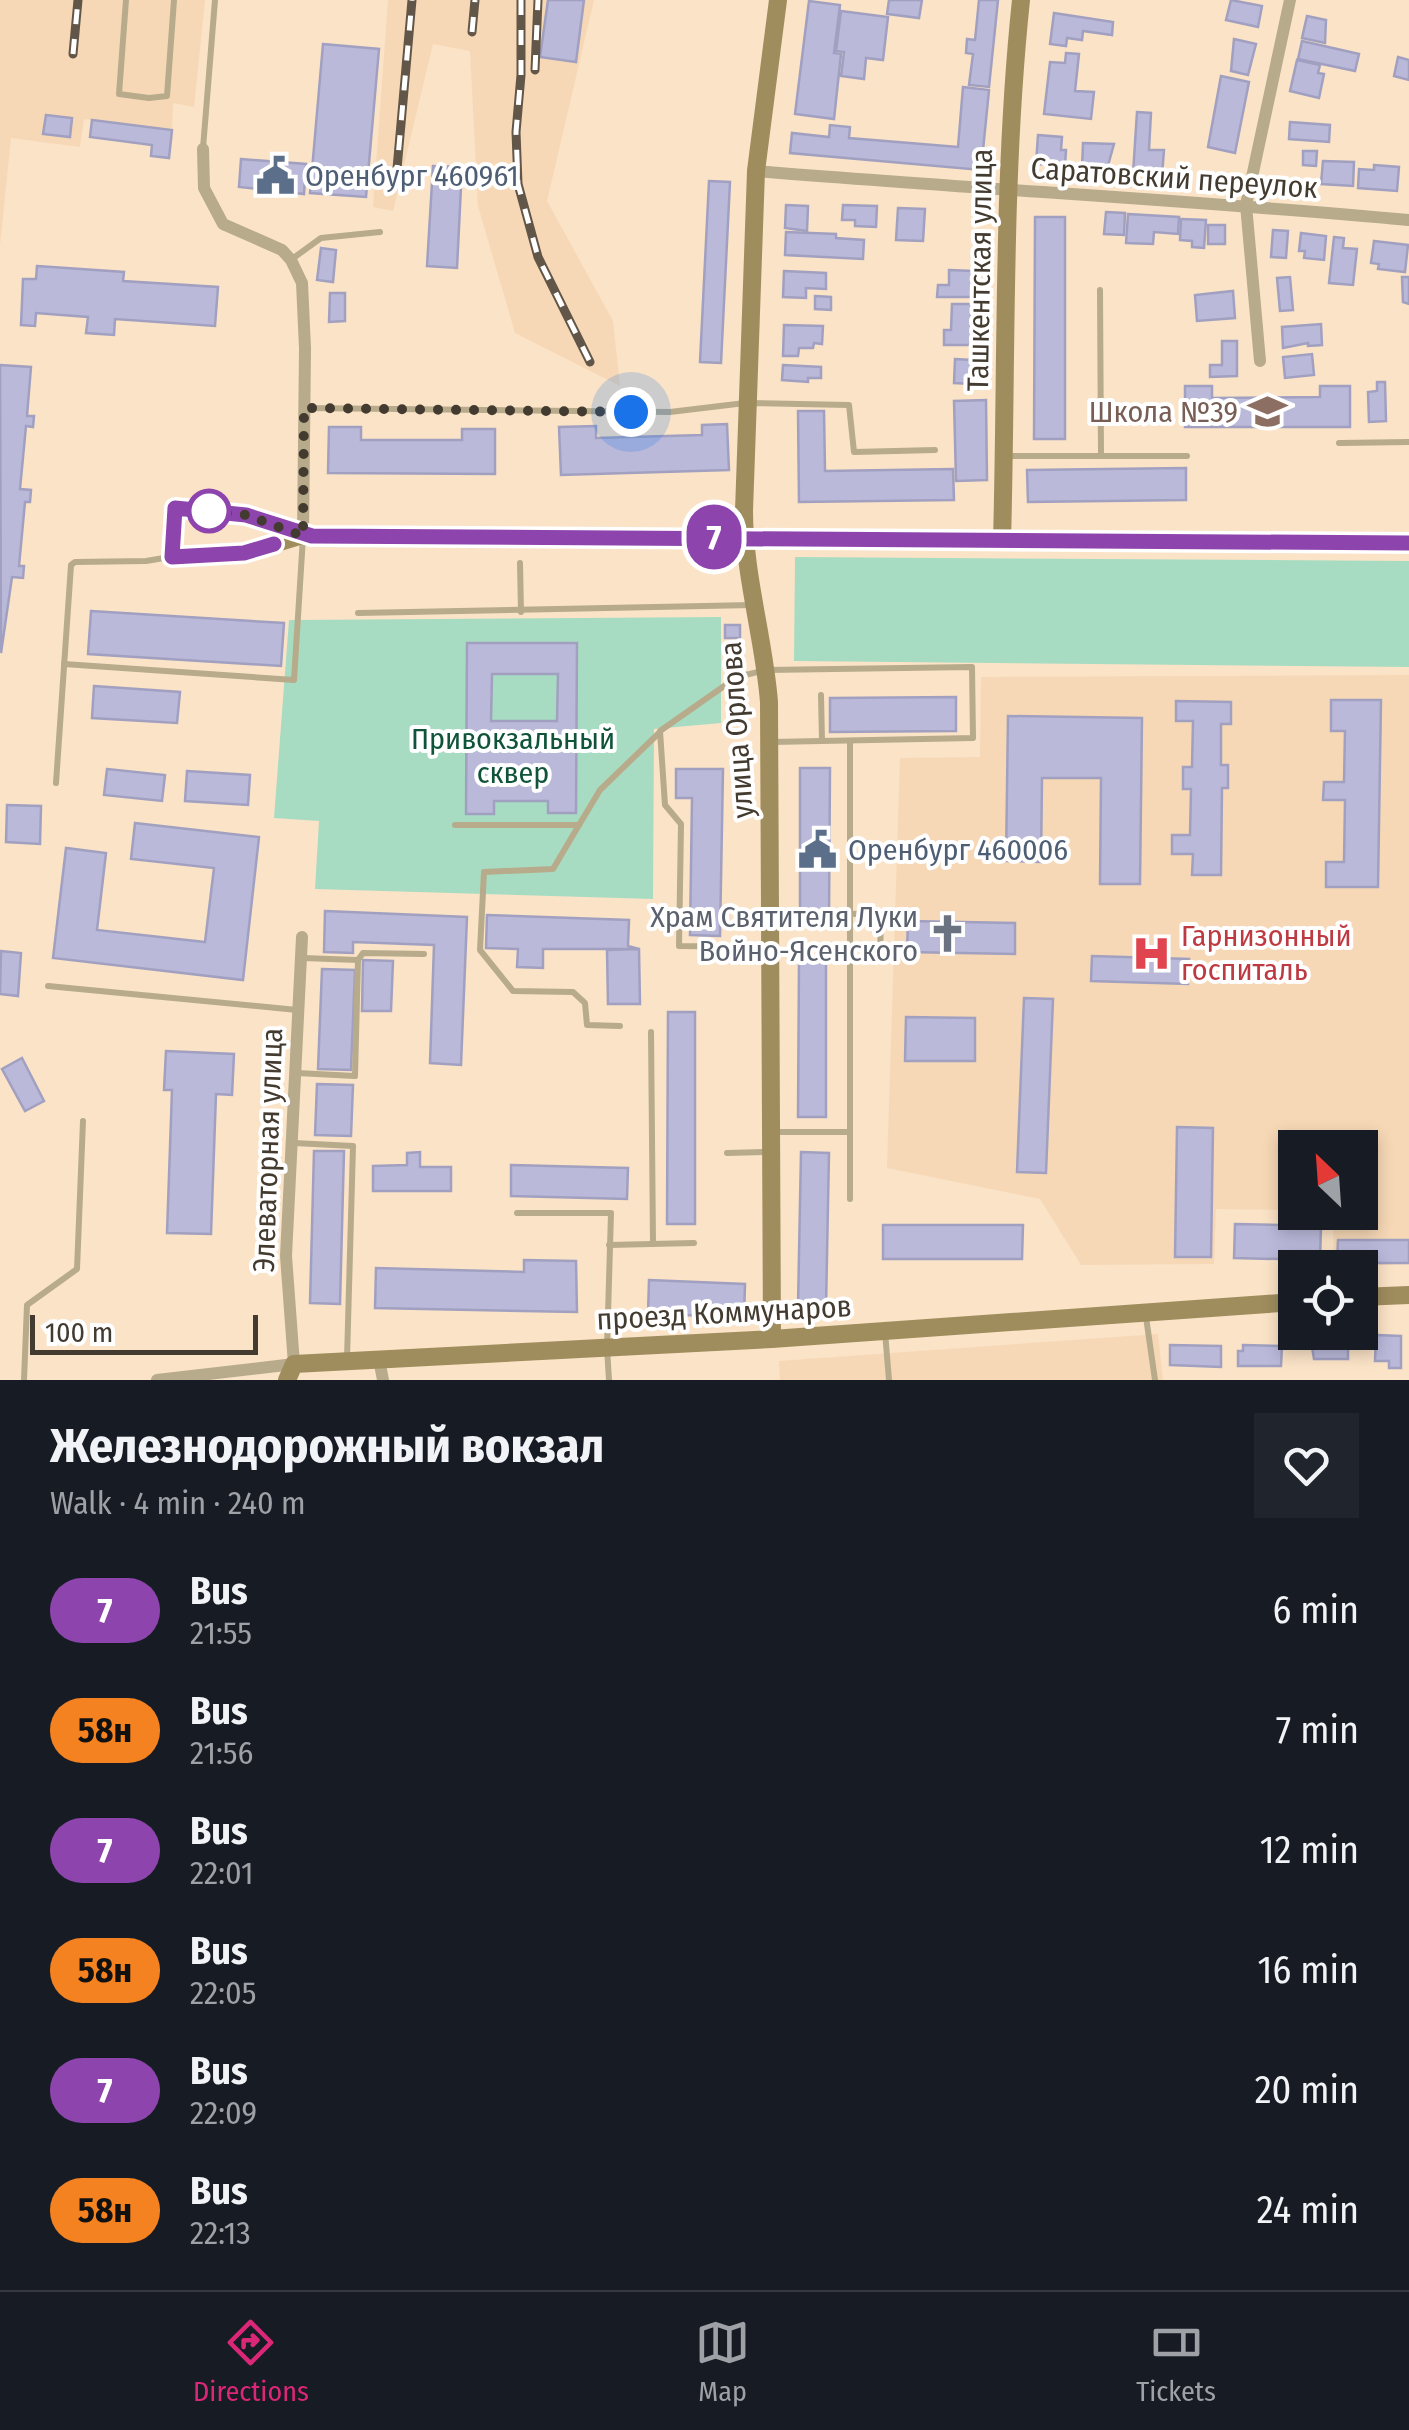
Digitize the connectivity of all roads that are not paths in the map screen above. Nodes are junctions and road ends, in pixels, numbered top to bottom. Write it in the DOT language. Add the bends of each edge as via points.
graph roads {
  1 [pos="126,0"];
  2 [pos="174,0"];
  3 [pos="216,0"];
  4 [pos="778,0"];
  5 [pos="1021,0"];
  6 [pos="1290,0"];
  7 [pos="203,149"];
  8 [pos="756,172"];
  9 [pos="1007,192"];
  10 [pos="1246,205"];
  11 [pos="1409,220"];
  12 [pos="380,232"];
  13 [pos="291,260"];
  14 [pos="1100,290"];
  15 [pos="1260,361"];
  16 [pos="745,403"];
  17 [pos="304,408"];
  18 [pos="1409,442"];
  19 [pos="1340,443"];
  20 [pos="935,450"];
  21 [pos="1004,456"];
  22 [pos="1101,456"];
  23 [pos="1187,456"];
  24 [pos="303,536"];
  25 [pos="744,537"];
  26 [pos="1002,541"];
  27 [pos="1409,543"];
  28 [pos="172,557"];
  29 [pos="520,563"];
  30 [pos="754,605"];
  31 [pos="521,612"];
  32 [pos="358,613"];
  33 [pos="64,664"];
  34 [pos="766,670"];
  35 [pos="822,695"];
  36 [pos="660,731"];
  37 [pos="822,741"];
  38 [pos="850,741"];
  39 [pos="770,742"];
  40 [pos="56,782"];
  41 [pos="455,825"];
  42 [pos="579,825"];
  43 [pos="850,914"];
  44 [pos="302,937"];
  45 [pos="771,948"];
  46 [pos="424,954"];
  47 [pos="301,958"];
  48 [pos="358,960"];
  49 [pos="850,960"];
  50 [pos="48,986"];
  51 [pos="298,1010"];
  52 [pos="620,1026"];
  53 [pos="652,1032"];
  54 [pos="295,1073"];
  55 [pos="82,1121"];
  56 [pos="770,1132"];
  57 [pos="850,1132"];
  58 [pos="291,1142"];
  59 [pos="770,1152"];
  60 [pos="728,1153"];
  61 [pos="850,1199"];
  62 [pos="517,1214"];
  63 [pos="694,1243"];
  64 [pos="654,1244"];
  65 [pos="609,1246"];
  66 [pos="1409,1295"];
  67 [pos="1378,1297"];
  68 [pos="1278,1303"];
  69 [pos="1146,1312"];
  70 [pos="885,1331"];
  71 [pos="772,1339"];
  72 [pos="607,1348"];
  73 [pos="379,1359"];
  74 [pos="347,1360"];
  75 [pos="287,1375"];
  76 [pos="24,1380"];
  77 [pos="157,1380"];
  78 [pos="382,1380"];
  79 [pos="609,1380"];
  80 [pos="889,1380"];
  81 [pos="1155,1380"];
  1 -- 2 [label="lane" via="120,94 149,98 167,96"];
  3 -- 7 [label="lane"];
  4 -- 8 [label="street, улица Орлова"];
  5 -- 9 [label="street, Ташкентская улица"];
  6 -- 10 [label="street"];
  7 -- 13 [label="street" via="204,188 223,224 269,242"];
  8 -- 9 [label="street, Саратовский переулок"];
  8 -- 16 [label="street, улица Орлова"];
  9 -- 10 [label="street, Саратовский переулок"];
  9 -- 21 [label="street, Ташкентская улица"];
  10 -- 11 [label="street, Саратовский переулок"];
  10 -- 15 [label="street"];
  12 -- 13 [label="lane" via="321,238"];
  13 -- 17 [label="street" via="305,303"];
  14 -- 22 [label="lane"];
  16 -- 17 [label="lane" via="670,412"];
  16 -- 20 [label="lane" via="848,405 854,452"];
  16 -- 25 [label="street, улица Орлова"];
  17 -- 24 [label="street"];
  18 -- 19 [label="lane"];
  21 -- 22 [label="lane"];
  21 -- 26 [label="street, Ташкентская улица"];
  22 -- 23 [label="lane"];
  24 -- 25 [label="street"];
  24 -- 28 [label="street" via="244,553"];
  24 -- 28 [label="street" via="246,515 175,508"];
  24 -- 33 [label="lane" via="294,680"];
  25 -- 26 [label="street"];
  25 -- 30 [label="street, улица Орлова"];
  26 -- 27 [label="street"];
  28 -- 33 [label="lane" via="73,563"];
  29 -- 31 [label="lane"];
  30 -- 31 [label="lane"];
  30 -- 34 [label="street, улица Орлова"];
  31 -- 32 [label="lane"];
  33 -- 40 [label="lane"];
  34 -- 36 [label="lane" via="737,677"];
  34 -- 38 [label="lane" via="972,667 973,738"];
  34 -- 39 [label="street, улица Орлова"];
  35 -- 37 [label="lane"];
  36 -- 42 [label="lane" via="600,790"];
  36 -- 45 [label="lane" via="665,806 680,824 680,946"];
  37 -- 38 [label="lane"];
  37 -- 39 [label="lane"];
  38 -- 43 [label="lane"];
  39 -- 45 [label="street, улица Орлова"];
  41 -- 42 [label="lane"];
  42 -- 52 [label="lane" via="553,869 484,872 480,950 513,991 573,992 585,1004 587,1026"];
  43 -- 49 [label="lane"];
  43 -- 49 [label="lane" via="881,913 880,960"];
  44 -- 47 [label="street, Элеваторная улица"];
  45 -- 56 [label="street, улица Орлова"];
  46 -- 48 [label="lane" via="362,953"];
  47 -- 48 [label="lane"];
  47 -- 51 [label="street, Элеваторная улица"];
  48 -- 54 [label="lane" via="355,1076"];
  49 -- 57 [label="lane"];
  50 -- 51 [label="lane"];
  51 -- 54 [label="street, Элеваторная улица"];
  53 -- 64 [label="lane"];
  54 -- 58 [label="street, Элеваторная улица"];
  55 -- 76 [label="lane" via="76,1270 26,1305"];
  56 -- 57 [label="lane"];
  56 -- 59 [label="street, улица Орлова"];
  57 -- 61 [label="lane"];
  58 -- 74 [label="lane" via="354,1146"];
  58 -- 75 [label="street, Элеваторная улица"];
  59 -- 60 [label="lane"];
  59 -- 71 [label="street, улица Орлова"];
  62 -- 65 [label="lane" via="611,1213"];
  63 -- 64 [label="lane"];
  64 -- 65 [label="lane"];
  65 -- 72 [label="lane"];
  66 -- 67 [label="street"];
  68 -- 69 [label="street, проезд Коммунаров"];
  69 -- 70 [label="street, проезд Коммунаров"];
  69 -- 81 [label="lane"];
  70 -- 71 [label="street, проезд Коммунаров"];
  70 -- 80 [label="lane"];
  71 -- 72 [label="street, проезд Коммунаров"];
  72 -- 73 [label="street, проезд Коммунаров"];
  72 -- 79 [label="lane"];
  73 -- 74 [label="street, проезд Коммунаров"];
  73 -- 78 [label="street"];
  74 -- 75 [label="street, проезд Коммунаров"];
  75 -- 77 [label="street, проезд Коммунаров"];
}
